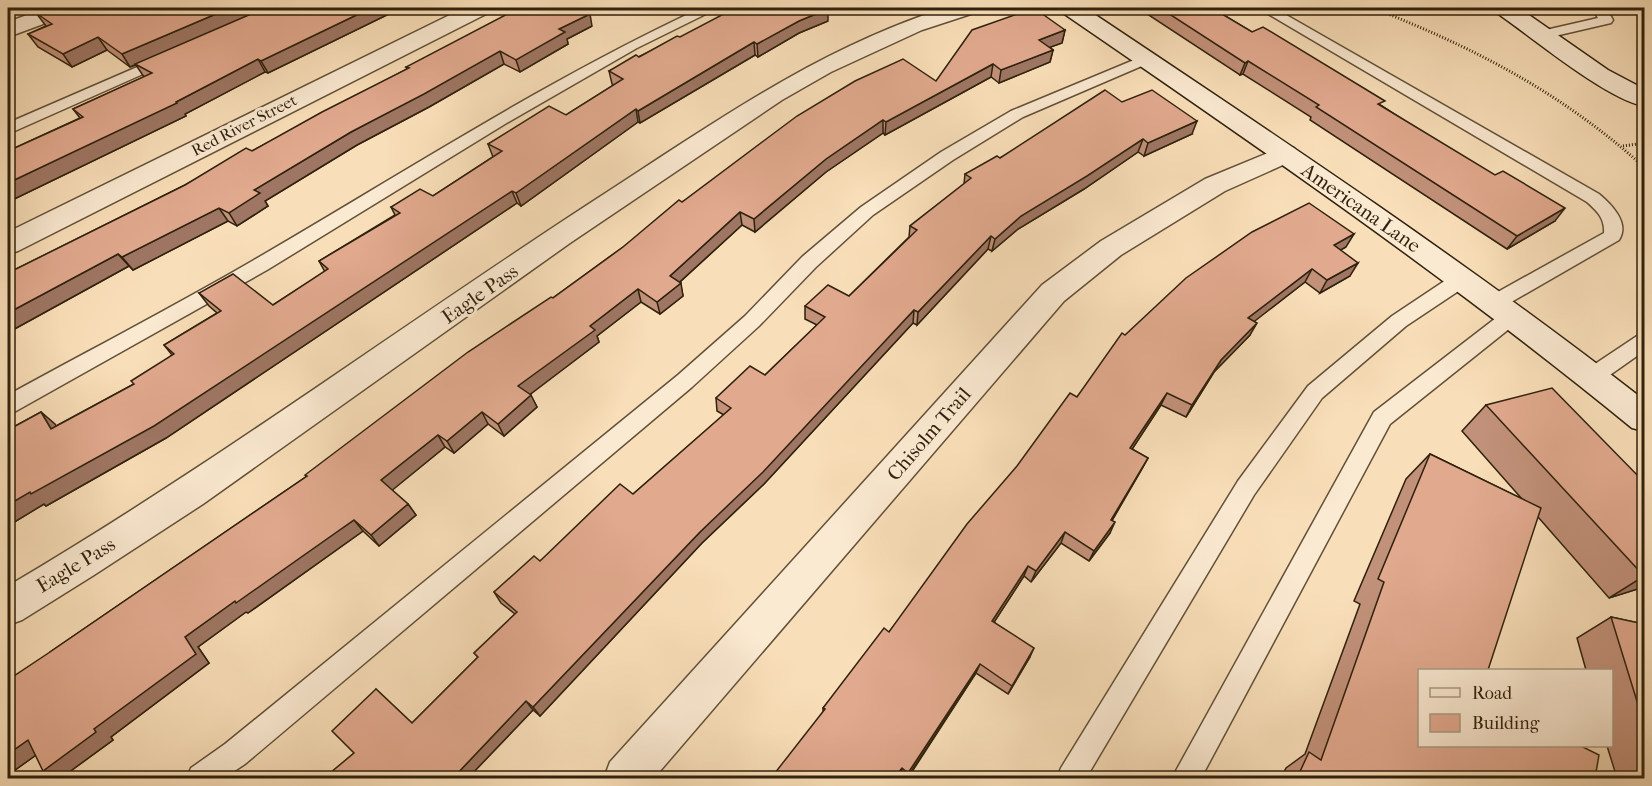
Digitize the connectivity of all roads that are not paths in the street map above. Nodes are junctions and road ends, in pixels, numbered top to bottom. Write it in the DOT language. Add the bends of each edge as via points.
graph roads {
  1 [pos="65,8"];
  2 [pos="480,8"];
  3 [pos="711,8"];
  4 [pos="966,8"];
  5 [pos="1071,8"];
  6 [pos="1265,8"];
  7 [pos="1505,8"];
  8 [pos="1586,8"];
  9 [pos="1603,14"];
  10 [pos="8,30"];
  11 [pos="1542,35"];
  12 [pos="183,51"];
  13 [pos="1146,59"];
  14 [pos="1644,99"];
  15 [pos="8,129"];
  16 [pos="1285,154"];
  17 [pos="8,244"];
  18 [pos="1462,279"];
  19 [pos="1503,309"];
  20 [pos="1644,341"];
  21 [pos="1593,376"];
  22 [pos="8,405"];
  23 [pos="1644,418"];
  24 [pos="8,607"];
  25 [pos="201,778"];
  26 [pos="626,778"];
  27 [pos="1071,778"];
  28 [pos="1186,778"];
  1 -- 10 [label="street"];
  2 -- 17 [label="street, Red River Street"];
  3 -- 22 [label="lane" via="632,45 260,265"];
  4 -- 24 [label="street, Eagle Pass" via="914,26 823,67 773,95 560,236 190,493"];
  5 -- 13 [label="street, Americana Lane"];
  6 -- 19 [label="lane" via="1593,198 1609,213 1613,236"];
  7 -- 11 [label="street"];
  8 -- 9 [label="lane"];
  9 -- 11 [label="lane"];
  11 -- 14 [label="street" via="1600,75"];
  12 -- 15 [label="lane"];
  13 -- 16 [label="street, Americana Lane"];
  13 -- 25 [label="lane" via="1017,114 867,211 685,381 235,754"];
  16 -- 18 [label="street, Americana Lane"];
  16 -- 26 [label="street, Chisolm Trail" via="1196,196 1111,248 1053,293"];
  18 -- 19 [label="street, Americana Lane"];
  18 -- 27 [label="lane" via="1399,321 1315,392 1246,488"];
  19 -- 21 [label="street, Americana Lane"];
  19 -- 28 [label="lane" via="1382,418"];
  20 -- 21 [label="lane"];
  21 -- 23 [label="street, Americana Lane"];
}
